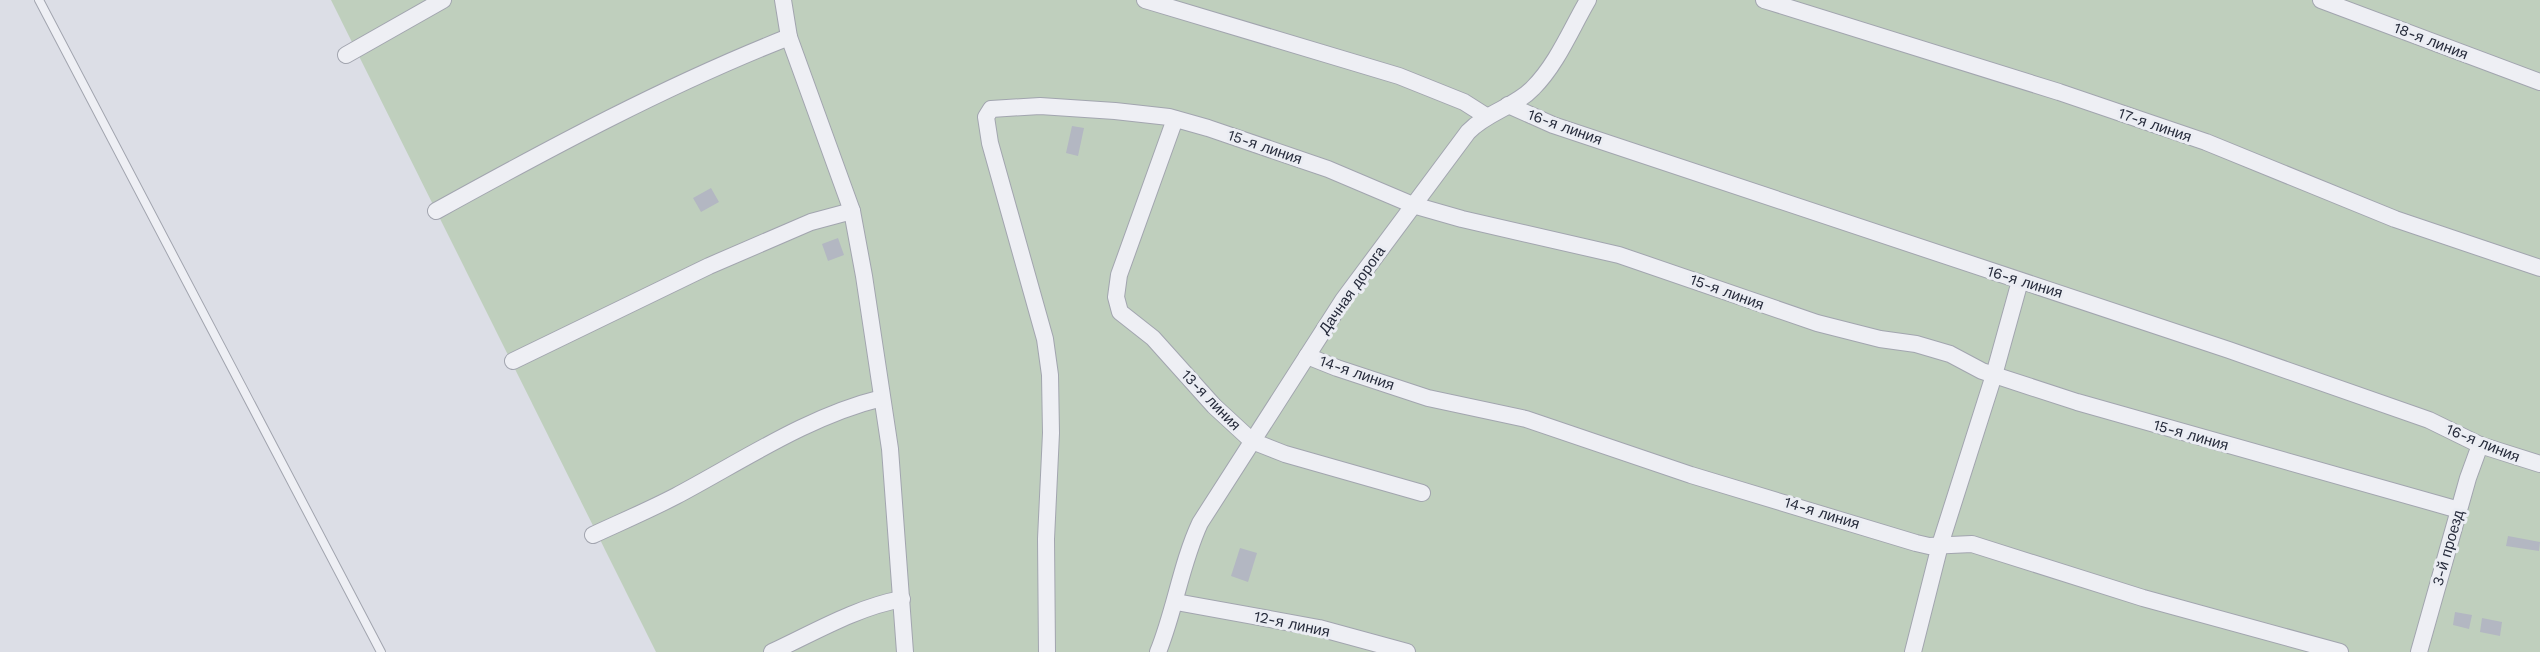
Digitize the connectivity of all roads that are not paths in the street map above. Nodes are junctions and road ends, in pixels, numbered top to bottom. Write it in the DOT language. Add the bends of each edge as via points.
graph roads {
  1 [pos="39,0"];
  2 [pos="443,0"];
  3 [pos="783,0"];
  4 [pos="1145,0"];
  5 [pos="1588,0"];
  6 [pos="1764,0"];
  7 [pos="2321,0"];
  8 [pos="789,37"];
  9 [pos="346,55"];
  10 [pos="2540,82"];
  11 [pos="1508,105"];
  12 [pos="1486,116"];
  13 [pos="1175,119"];
  14 [pos="1413,205"];
  15 [pos="436,211"];
  16 [pos="852,211"];
  17 [pos="2540,268"];
  18 [pos="2020,281"];
  19 [pos="1307,356"];
  20 [pos="513,361"];
  21 [pos="1994,375"];
  22 [pos="882,398"];
  23 [pos="1252,441"];
  24 [pos="2480,445"];
  25 [pos="2540,464"];
  26 [pos="1422,493"];
  27 [pos="2459,510"];
  28 [pos="593,535"];
  29 [pos="1940,545"];
  30 [pos="902,599"];
  31 [pos="1176,602"];
  32 [pos="381,652"];
  33 [pos="771,652"];
  34 [pos="905,652"];
  35 [pos="1047,652"];
  36 [pos="1158,652"];
  37 [pos="1407,652"];
  38 [pos="1913,652"];
  39 [pos="2340,652"];
  40 [pos="2419,652"];
  1 -- 32 [label="lane"];
  2 -- 9 [label="street"];
  3 -- 8 [label="street"];
  4 -- 12 [label="street" via="1399,76 1464,102"];
  5 -- 11 [label="street, Дачная дорога" via="1546,72 1533,89"];
  6 -- 17 [label="street, 17-я линия" via="2206,142 2395,219"];
  7 -- 10 [label="street, 18-я линия"];
  8 -- 15 [label="street" via="601,123"];
  8 -- 16 [label="street"];
  11 -- 12 [label="street, Дачная дорога"];
  11 -- 18 [label="street, 16-я линия" via="1553,125"];
  12 -- 14 [label="street, Дачная дорога" via="1468,132"];
  13 -- 14 [label="street, 15-я линия" via="1328,169"];
  13 -- 23 [label="street, 13-я линия" via="1119,275 1116,297 1120,312 1153,338 1214,406"];
  13 -- 35 [label="street, 15-я линия" via="1040,106 991,109 986,117 1045,339 1050,375"];
  14 -- 19 [label="street, Дачная дорога"];
  14 -- 21 [label="street, 15-я линия" via="1619,255 1817,323 1950,354"];
  16 -- 20 [label="street" via="811,222 709,266"];
  16 -- 22 [label="street"];
  18 -- 21 [label="street"];
  18 -- 24 [label="street, 16-я линия" via="2402,410"];
  19 -- 23 [label="street, Дачная дорога"];
  19 -- 29 [label="street, 14-я линия" via="1428,398 1526,419 1691,475 1917,543"];
  21 -- 27 [label="street, 15-я линия"];
  21 -- 29 [label="street"];
  22 -- 28 [label="street" via="806,427"];
  22 -- 30 [label="street"];
  23 -- 26 [label="street, 13-я линия"];
  23 -- 31 [label="street, Дачная дорога" via="1200,523"];
  24 -- 25 [label="street, 16-я линия"];
  24 -- 27 [label="street, 3-й проезд"];
  27 -- 40 [label="street, 3-й проезд"];
  29 -- 38 [label="street"];
  29 -- 39 [label="street, 14-я линия" via="1972,544 2144,598"];
  30 -- 33 [label="street" via="864,610"];
  30 -- 34 [label="street"];
  31 -- 36 [label="street, Дачная дорога"];
  31 -- 37 [label="street, 12-я линия" via="1319,628"];
}
